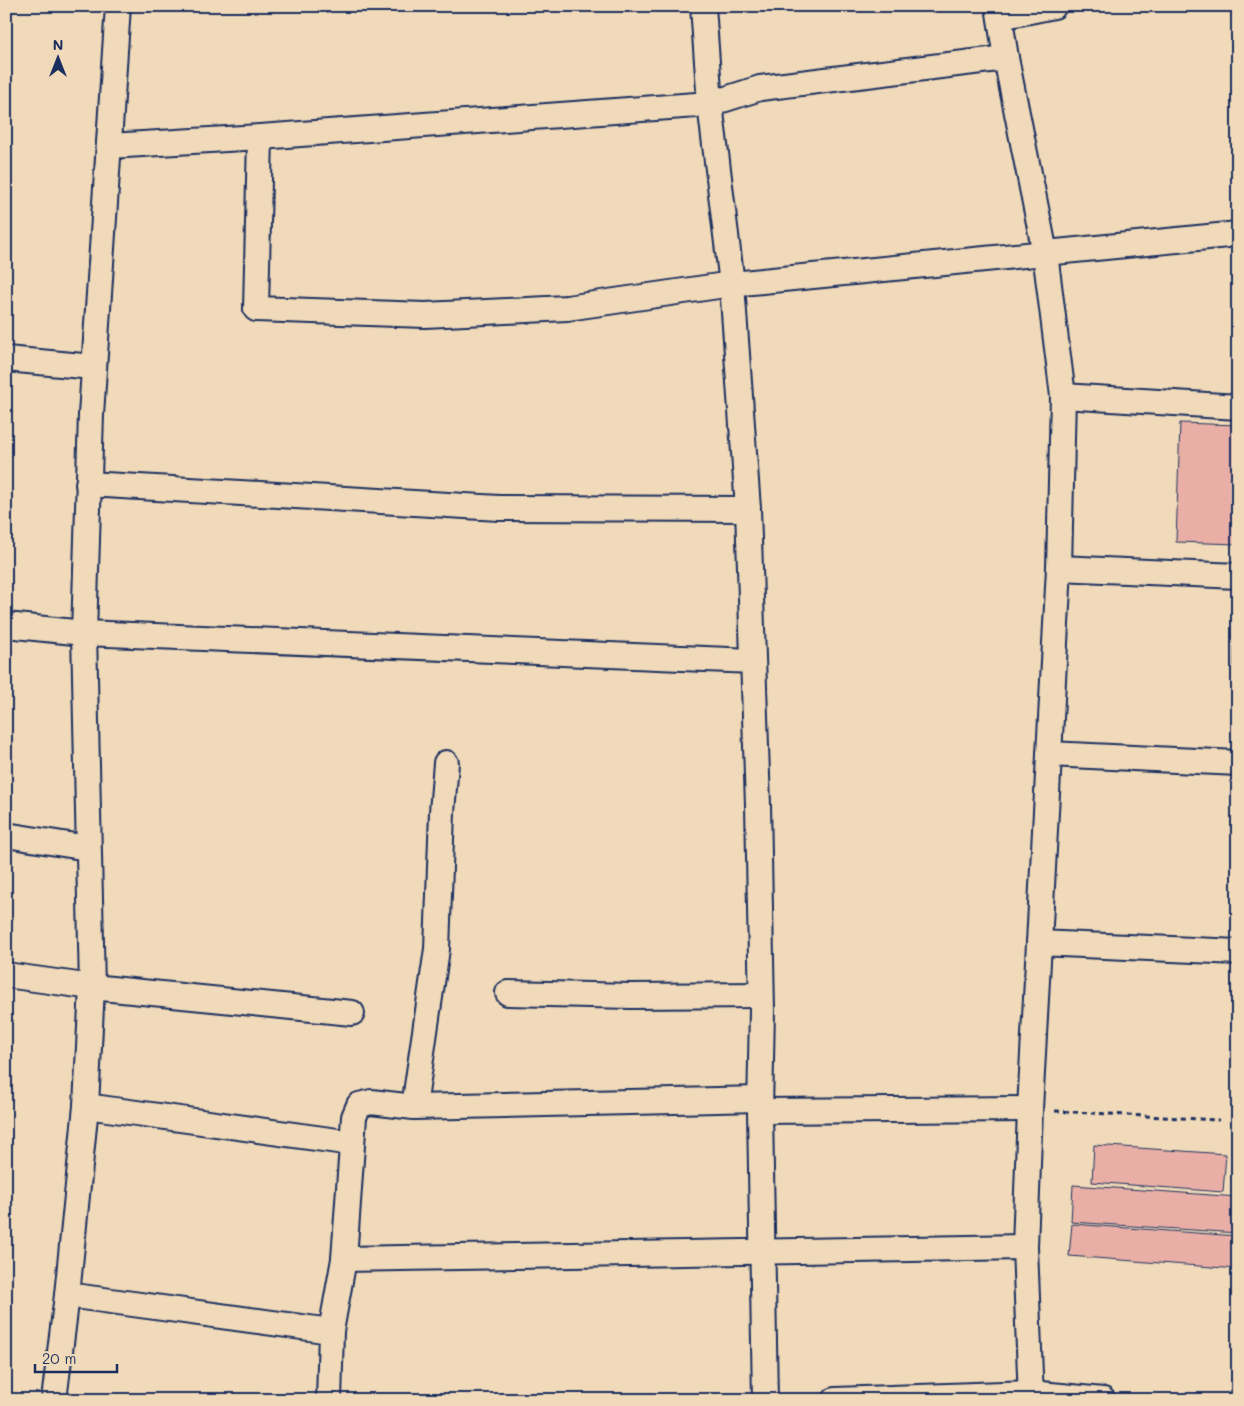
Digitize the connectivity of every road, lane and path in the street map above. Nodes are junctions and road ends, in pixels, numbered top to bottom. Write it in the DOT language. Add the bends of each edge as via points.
graph roads {
  1 [pos="118,6"];
  2 [pos="703,6"];
  3 [pos="1054,6"];
  4 [pos="999,12"];
  5 [pos="1006,58"];
  6 [pos="710,104"];
  7 [pos="260,137"];
  8 [pos="109,146"];
  9 [pos="1238,234"];
  10 [pos="1045,252"];
  11 [pos="732,284"];
  12 [pos="6,359"];
  13 [pos="94,367"];
  14 [pos="1063,396"];
  15 [pos="1238,407"];
  16 [pos="88,484"];
  17 [pos="748,509"];
  18 [pos="1059,568"];
  19 [pos="1238,576"];
  20 [pos="6,625"];
  21 [pos="84,632"];
  22 [pos="752,661"];
  23 [pos="1049,754"];
  24 [pos="446,763"];
  25 [pos="1238,763"];
  26 [pos="6,835"];
  27 [pos="88,848"];
  28 [pos="1040,943"];
  29 [pos="1238,952"];
  30 [pos="6,975"];
  31 [pos="92,987"];
  32 [pos="508,993"];
  33 [pos="761,995"];
  34 [pos="352,1012"];
  35 [pos="760,1105"];
  36 [pos="86,1106"];
  37 [pos="414,1107"];
  38 [pos="1030,1109"];
  39 [pos="1219,1120"];
  40 [pos="352,1143"];
  41 [pos="1024,1247"];
  42 [pos="762,1251"];
  43 [pos="344,1258"];
  44 [pos="67,1295"];
  45 [pos="331,1331"];
  46 [pos="1031,1396"];
  47 [pos="54,1400"];
  48 [pos="329,1400"];
  49 [pos="765,1400"];
  50 [pos="835,1400"];
  51 [pos="1103,1400"];
  1 -- 8 [label="street"];
  2 -- 6 [label="street"];
  3 -- 4 [label="street"];
  4 -- 5 [label="street"];
  5 -- 6 [label="street" via="760,88"];
  5 -- 10 [label="street"];
  6 -- 7 [label="street"];
  6 -- 11 [label="street"];
  7 -- 8 [label="street"];
  7 -- 11 [label="street" via="256,309 425,315 567,308"];
  8 -- 13 [label="street"];
  9 -- 10 [label="street"];
  10 -- 11 [label="street"];
  10 -- 14 [label="street"];
  11 -- 17 [label="street"];
  12 -- 13 [label="street"];
  13 -- 16 [label="street"];
  14 -- 15 [label="street"];
  14 -- 18 [label="street"];
  16 -- 17 [label="street" via="499,508"];
  16 -- 21 [label="street"];
  17 -- 22 [label="street"];
  18 -- 19 [label="street"];
  18 -- 23 [label="street"];
  20 -- 21 [label="street"];
  21 -- 22 [label="street"];
  21 -- 27 [label="street"];
  22 -- 33 [label="street"];
  23 -- 25 [label="street"];
  23 -- 28 [label="street"];
  24 -- 37 [label="street" via="437,949"];
  26 -- 27 [label="street"];
  27 -- 31 [label="street"];
  28 -- 29 [label="street"];
  28 -- 38 [label="street"];
  30 -- 31 [label="street"];
  31 -- 34 [label="street"];
  31 -- 36 [label="street"];
  32 -- 33 [label="street"];
  33 -- 35 [label="street"];
  35 -- 37 [label="street"];
  35 -- 38 [label="street"];
  35 -- 42 [label="street"];
  36 -- 40 [label="street"];
  36 -- 44 [label="street"];
  37 -- 40 [label="street" via="370,1102 359,1105 354,1117"];
  38 -- 39 [label="path"];
  38 -- 41 [label="street"];
  40 -- 43 [label="street"];
  41 -- 42 [label="street"];
  41 -- 46 [label="street"];
  42 -- 43 [label="street"];
  42 -- 49 [label="street"];
  43 -- 45 [label="street"];
  44 -- 45 [label="street"];
  44 -- 47 [label="street"];
  45 -- 48 [label="street"];
  46 -- 50 [label="street"];
  46 -- 51 [label="street"];
}
